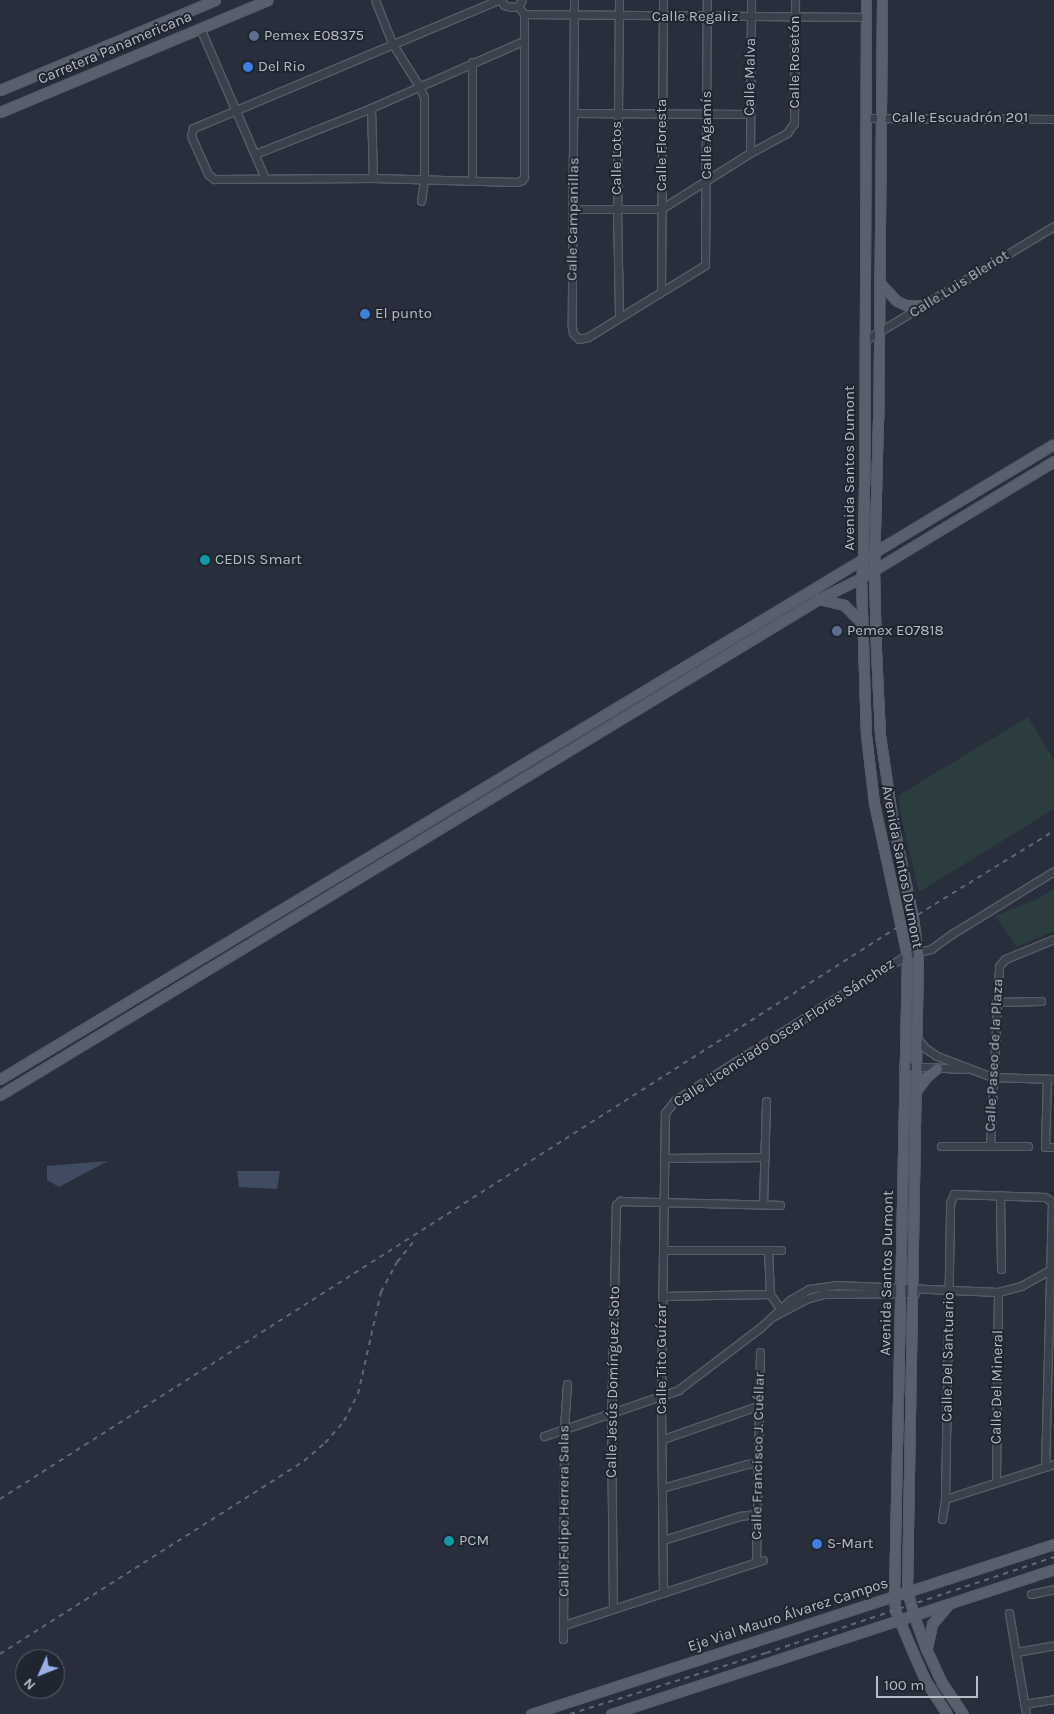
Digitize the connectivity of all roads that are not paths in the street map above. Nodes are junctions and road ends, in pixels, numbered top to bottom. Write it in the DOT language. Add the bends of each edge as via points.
graph roads {
  1 [pos="215,0"];
  2 [pos="268,0"];
  3 [pos="375,0"];
  4 [pos="500,0"];
  5 [pos="574,0"];
  6 [pos="619,0"];
  7 [pos="662,0"];
  8 [pos="707,0"];
  9 [pos="751,0"];
  10 [pos="795,0"];
  11 [pos="866,0"];
  12 [pos="882,0"];
  13 [pos="520,3"];
  14 [pos="524,14"];
  15 [pos="574,16"];
  16 [pos="618,16"];
  17 [pos="663,17"];
  18 [pos="707,17"];
  19 [pos="751,17"];
  20 [pos="795,17"];
  21 [pos="866,17"];
  22 [pos="200,28"];
  23 [pos="523,41"];
  24 [pos="392,43"];
  25 [pos="472,62"];
  26 [pos="419,86"];
  27 [pos="0,90"];
  28 [pos="371,108"];
  29 [pos="235,109"];
  30 [pos="0,112"];
  31 [pos="575,113"];
  32 [pos="662,113"];
  33 [pos="617,114"];
  34 [pos="750,114"];
  35 [pos="707,115"];
  36 [pos="866,118"];
  37 [pos="881,118"];
  38 [pos="1054,118"];
  39 [pos="750,153"];
  40 [pos="255,154"];
  41 [pos="265,178"];
  42 [pos="373,178"];
  43 [pos="472,179"];
  44 [pos="424,180"];
  45 [pos="706,182"];
  46 [pos="421,201"];
  47 [pos="617,209"];
  48 [pos="661,209"];
  49 [pos="573,210"];
  50 [pos="1054,226"];
  51 [pos="702,268"];
  52 [pos="879,282"];
  53 [pos="661,290"];
  54 [pos="923,305"];
  55 [pos="619,316"];
  56 [pos="879,334"];
  57 [pos="864,341"];
  58 [pos="1054,444"];
  59 [pos="1054,461"];
  60 [pos="864,484"];
  61 [pos="877,485"];
  62 [pos="875,554"];
  63 [pos="863,560"];
  64 [pos="874,570"];
  65 [pos="861,578"];
  66 [pos="819,599"];
  67 [pos="861,622"];
  68 [pos="1054,871"];
  69 [pos="1054,939"];
  70 [pos="907,954"];
  71 [pos="918,954"];
  72 [pos="184,968"];
  73 [pos="192,978"];
  74 [pos="1041,1001"];
  75 [pos="996,1002"];
  76 [pos="917,1038"];
  77 [pos="903,1066"];
  78 [pos="916,1067"];
  79 [pos="937,1068"];
  80 [pos="968,1068"];
  81 [pos="992,1077"];
  82 [pos="1050,1078"];
  83 [pos="0,1079"];
  84 [pos="916,1091"];
  85 [pos="0,1095"];
  86 [pos="766,1101"];
  87 [pos="664,1125"];
  88 [pos="941,1146"];
  89 [pos="990,1146"];
  90 [pos="1028,1146"];
  91 [pos="1054,1147"];
  92 [pos="765,1157"];
  93 [pos="664,1158"];
  94 [pos="1000,1195"];
  95 [pos="664,1201"];
  96 [pos="763,1204"];
  97 [pos="780,1205"];
  98 [pos="665,1250"];
  99 [pos="768,1250"];
  100 [pos="781,1250"];
  101 [pos="1001,1269"];
  102 [pos="1052,1269"];
  103 [pos="901,1290"];
  104 [pos="917,1290"];
  105 [pos="949,1291"];
  106 [pos="998,1292"];
  107 [pos="770,1294"];
  108 [pos="663,1296"];
  109 [pos="782,1310"];
  110 [pos="760,1352"];
  111 [pos="567,1384"];
  112 [pos="662,1396"];
  113 [pos="760,1405"];
  114 [pos="611,1413"];
  115 [pos="564,1428"];
  116 [pos="544,1436"];
  117 [pos="663,1439"];
  118 [pos="758,1463"];
  119 [pos="1054,1464"];
  120 [pos="1045,1467"];
  121 [pos="996,1482"];
  122 [pos="662,1488"];
  123 [pos="945,1500"];
  124 [pos="756,1514"];
  125 [pos="942,1519"];
  126 [pos="663,1540"];
  127 [pos="1054,1544"];
  128 [pos="1054,1570"];
  129 [pos="1054,1589"];
  130 [pos="907,1591"];
  131 [pos="663,1593"];
  132 [pos="1031,1594"];
  133 [pos="894,1595"];
  134 [pos="948,1605"];
  135 [pos="613,1609"];
  136 [pos="1009,1613"];
  137 [pos="914,1616"];
  138 [pos="899,1620"];
  139 [pos="564,1626"];
  140 [pos="563,1639"];
  141 [pos="1054,1645"];
  142 [pos="927,1651"];
  143 [pos="1016,1652"];
  144 [pos="1054,1699"];
  145 [pos="1024,1704"];
  146 [pos="531,1714"];
  147 [pos="611,1714"];
  148 [pos="947,1714"];
  149 [pos="964,1714"];
  150 [pos="1026,1714"];
  1 -- 27 [label="main road, Carretera Panamericana"];
  2 -- 22 [label="main road, Carretera Panamericana"];
  3 -- 24 [label="street"];
  4 -- 13 [label="street" via="508,7"];
  4 -- 24 [label="street"];
  5 -- 15 [label="street, Calle Campanillas"];
  6 -- 16 [label="street, Calle Lotos"];
  7 -- 17 [label="street, Calle Floresta"];
  8 -- 18 [label="street, Calle Agamís"];
  9 -- 19 [label="street, Calle Malva"];
  10 -- 20 [label="street, Calle Rosetón"];
  11 -- 21 [label="main road, Avenida Santos Dumont"];
  12 -- 37 [label="main road, Avenida Santos Dumont"];
  13 -- 14 [label="street"];
  14 -- 15 [label="street, Calle Regaliz"];
  14 -- 23 [label="street"];
  15 -- 16 [label="street, Calle Regaliz"];
  15 -- 31 [label="street, Calle Campanillas"];
  16 -- 17 [label="street, Calle Regaliz"];
  16 -- 33 [label="street, Calle Lotos"];
  17 -- 18 [label="street, Calle Regaliz"];
  17 -- 32 [label="street, Calle Floresta"];
  18 -- 19 [label="street, Calle Regaliz"];
  18 -- 35 [label="street, Calle Agamís"];
  19 -- 20 [label="street, Calle Regaliz"];
  19 -- 34 [label="street, Calle Malva"];
  20 -- 21 [label="street, Calle Regaliz"];
  20 -- 39 [label="street, Calle Rosetón" via="794,123 787,133"];
  21 -- 36 [label="main road, Avenida Santos Dumont"];
  22 -- 29 [label="street"];
  22 -- 30 [label="main road, Carretera Panamericana"];
  23 -- 25 [label="street"];
  23 -- 43 [label="street" via="524,177 517,182"];
  24 -- 26 [label="street"];
  24 -- 29 [label="street"];
  25 -- 26 [label="street"];
  25 -- 43 [label="street"];
  26 -- 28 [label="street"];
  26 -- 44 [label="street" via="424,97"];
  28 -- 40 [label="street"];
  28 -- 42 [label="street"];
  29 -- 40 [label="street"];
  29 -- 41 [label="street" via="193,128 190,133 208,174 214,179"];
  31 -- 33 [label="street"];
  31 -- 49 [label="street, Calle Campanillas"];
  32 -- 33 [label="street"];
  32 -- 35 [label="street"];
  32 -- 48 [label="street, Calle Floresta"];
  33 -- 47 [label="street, Calle Lotos"];
  34 -- 35 [label="street"];
  34 -- 39 [label="street, Calle Malva"];
  35 -- 45 [label="street, Calle Agamís"];
  36 -- 37 [label="street, Calle Escuadrón 201"];
  36 -- 57 [label="main road, Avenida Santos Dumont"];
  37 -- 38 [label="street, Calle Escuadrón 201"];
  37 -- 52 [label="main road, Avenida Santos Dumont"];
  39 -- 45 [label="street"];
  40 -- 41 [label="street"];
  41 -- 42 [label="street"];
  42 -- 44 [label="street"];
  43 -- 44 [label="street"];
  44 -- 46 [label="street"];
  45 -- 48 [label="street"];
  45 -- 51 [label="street, Calle Agamís" via="705,262"];
  47 -- 48 [label="street"];
  47 -- 49 [label="street"];
  47 -- 55 [label="street, Calle Lotos"];
  48 -- 53 [label="street, Calle Floresta"];
  49 -- 55 [label="street, Calle Campanillas" via="573,333 579,339 588,337"];
  50 -- 54 [label="street, Calle Luis Bleriot"];
  51 -- 53 [label="street, Calle Campanillas"];
  52 -- 54 [label="main road" via="897,301 906,305"];
  52 -- 56 [label="main road, Avenida Santos Dumont"];
  53 -- 55 [label="street, Calle Campanillas"];
  54 -- 56 [label="street, Calle Luis Bleriot"];
  56 -- 57 [label="street, Calle Luis Bleriot"];
  56 -- 61 [label="main road, Avenida Santos Dumont"];
  57 -- 60 [label="main road, Avenida Santos Dumont"];
  58 -- 62 [label="main road"];
  59 -- 64 [label="main road"];
  60 -- 61 [label="main road"];
  60 -- 63 [label="main road, Avenida Santos Dumont"];
  61 -- 62 [label="main road, Avenida Santos Dumont"];
  62 -- 63 [label="main road"];
  62 -- 64 [label="main road, Avenida Santos Dumont"];
  63 -- 65 [label="main road, Avenida Santos Dumont"];
  63 -- 72 [label="main road"];
  64 -- 65 [label="main road"];
  64 -- 71 [label="main road, Avenida Santos Dumont" via="880,735"];
  65 -- 66 [label="main road"];
  65 -- 67 [label="main road, Avenida Santos Dumont"];
  66 -- 67 [label="main road" via="844,605"];
  66 -- 73 [label="main road"];
  67 -- 70 [label="main road, Avenida Santos Dumont" via="866,736 874,803"];
  68 -- 71 [label="street" via="930,950"];
  69 -- 75 [label="street, Calle Paseo de la Plaza" via="1000,962"];
  70 -- 71 [label="street, Calle Licenciado Oscar Flores Sánchez"];
  70 -- 77 [label="main road, Avenida Santos Dumont"];
  70 -- 87 [label="street, Calle Licenciado Oscar Flores Sánchez" via="675,1100 665,1113"];
  71 -- 76 [label="main road, Avenida Santos Dumont"];
  72 -- 73 [label="main road"];
  72 -- 83 [label="main road"];
  73 -- 85 [label="main road"];
  74 -- 75 [label="street"];
  75 -- 81 [label="street, Calle Paseo de la Plaza"];
  76 -- 78 [label="main road, Avenida Santos Dumont"];
  76 -- 80 [label="street" via="936,1056"];
  77 -- 78 [label="street"];
  77 -- 103 [label="main road, Avenida Santos Dumont"];
  78 -- 79 [label="street"];
  78 -- 84 [label="main road, Avenida Santos Dumont"];
  79 -- 80 [label="street"];
  79 -- 84 [label="main road"];
  80 -- 81 [label="street"];
  81 -- 82 [label="street"];
  81 -- 89 [label="street, Calle Paseo de la Plaza"];
  82 -- 91 [label="street" via="1045,1146"];
  84 -- 104 [label="main road, Avenida Santos Dumont"];
  86 -- 92 [label="street"];
  87 -- 93 [label="street, Calle Tito Guízar"];
  88 -- 89 [label="street"];
  89 -- 90 [label="street"];
  92 -- 93 [label="street"];
  92 -- 96 [label="street"];
  93 -- 95 [label="street, Calle Tito Guízar"];
  94 -- 101 [label="street"];
  94 -- 102 [label="street" via="1050,1200 1053,1205"];
  94 -- 105 [label="street, Calle Del Santuario" via="952,1196"];
  95 -- 96 [label="street"];
  95 -- 98 [label="street, Calle Tito Guízar"];
  95 -- 114 [label="street, Calle Jesús Domínguez Soto" via="620,1200 616,1205"];
  96 -- 97 [label="street"];
  98 -- 99 [label="street"];
  98 -- 108 [label="street, Calle Tito Guízar"];
  99 -- 100 [label="street"];
  99 -- 107 [label="street"];
  102 -- 106 [label="street" via="1021,1286"];
  102 -- 120 [label="street"];
  103 -- 104 [label="street"];
  103 -- 109 [label="street" via="822,1286 801,1292"];
  103 -- 133 [label="main road, Avenida Santos Dumont"];
  104 -- 105 [label="street"];
  104 -- 130 [label="main road, Avenida Santos Dumont"];
  105 -- 106 [label="street"];
  105 -- 123 [label="street, Calle Del Santuario"];
  106 -- 121 [label="street, Calle Del Mineral"];
  107 -- 108 [label="street"];
  107 -- 109 [label="street"];
  108 -- 112 [label="street, Calle Tito Guízar"];
  109 -- 112 [label="street" via="687,1384"];
  110 -- 113 [label="street, Calle Francisco J. Cuéllar"];
  111 -- 115 [label="street, Calle Felipe Herrera Salas"];
  112 -- 114 [label="street"];
  112 -- 117 [label="street, Calle Tito Guízar"];
  113 -- 117 [label="street"];
  113 -- 118 [label="street, Calle Francisco J. Cuéllar"];
  114 -- 115 [label="street"];
  114 -- 135 [label="street, Calle Jesús Domínguez Soto"];
  115 -- 116 [label="street"];
  115 -- 139 [label="street, Calle Felipe Herrera Salas"];
  117 -- 122 [label="street, Calle Tito Guízar"];
  118 -- 122 [label="street"];
  118 -- 124 [label="street, Calle Francisco J. Cuéllar"];
  119 -- 120 [label="street"];
  120 -- 121 [label="street"];
  121 -- 123 [label="street"];
  122 -- 126 [label="street, Calle Tito Guízar"];
  123 -- 125 [label="street, Calle Del Santuario"];
  124 -- 126 [label="street"];
  124 -- 131 [label="street, Calle Francisco J. Cuéllar" via="760,1561"];
  126 -- 131 [label="street, Calle Tito Guízar"];
  127 -- 130 [label="main road, Eje Vial Mauro Álvarez Campos"];
  128 -- 134 [label="main road"];
  129 -- 132 [label="street"];
  130 -- 133 [label="main road, Eje Vial Mauro Álvarez Campos"];
  130 -- 137 [label="main road, Avenida Santos Dumont"];
  131 -- 135 [label="street"];
  133 -- 138 [label="main road, Avenida Santos Dumont"];
  133 -- 146 [label="main road, Eje Vial Mauro Álvarez Campos"];
  134 -- 137 [label="main road"];
  134 -- 142 [label="main road" via="932,1624"];
  135 -- 139 [label="street"];
  136 -- 143 [label="street"];
  137 -- 138 [label="main road"];
  137 -- 142 [label="main road, Avenida Santos Dumont"];
  138 -- 147 [label="main road"];
  138 -- 148 [label="main road, Avenida Santos Dumont" via="925,1680"];
  139 -- 140 [label="street, Calle Felipe Herrera Salas"];
  141 -- 143 [label="street"];
  142 -- 149 [label="main road, Avenida Santos Dumont" via="942,1682"];
  143 -- 145 [label="street"];
  144 -- 145 [label="street"];
  145 -- 150 [label="street"];
}
